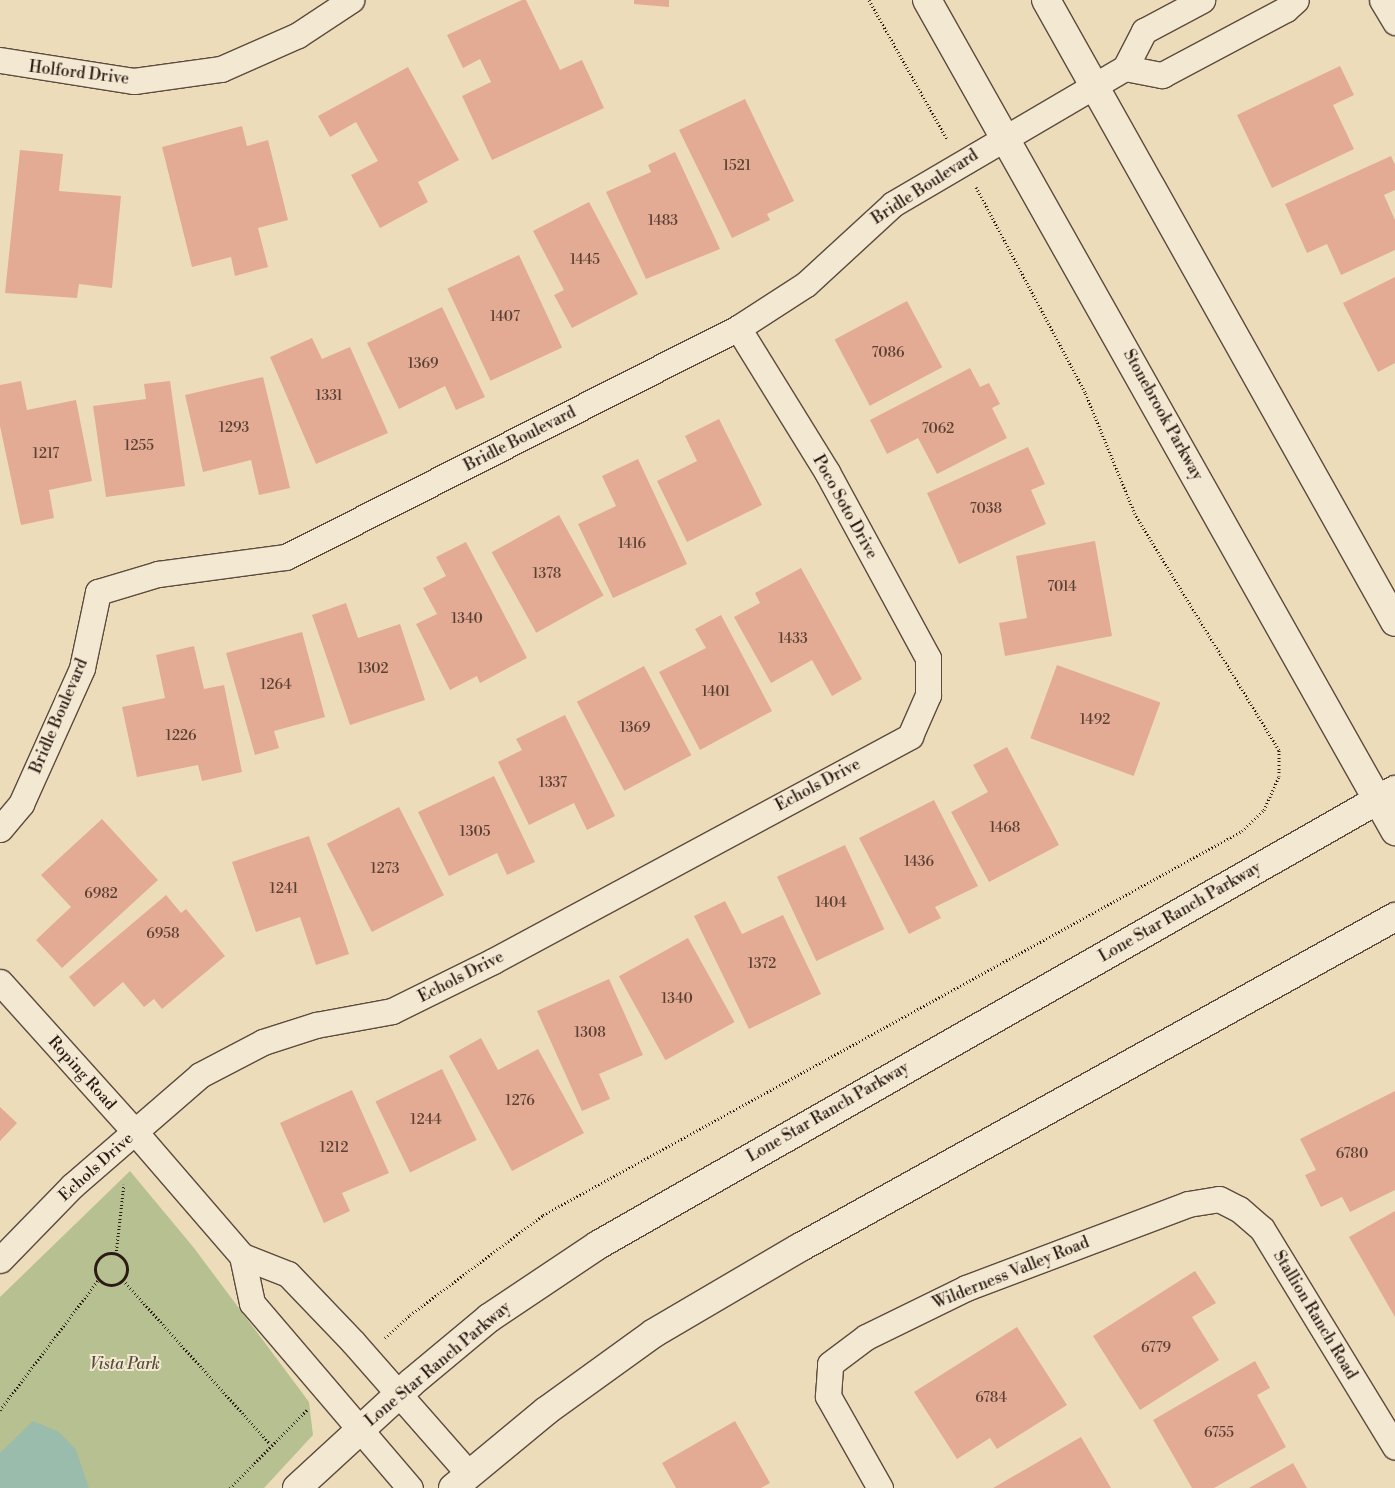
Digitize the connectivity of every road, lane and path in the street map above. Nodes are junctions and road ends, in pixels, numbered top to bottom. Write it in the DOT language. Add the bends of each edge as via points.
graph roads {
  1 [pos="351,0"];
  2 [pos="868,0"];
  3 [pos="928,0"];
  4 [pos="1046,0"];
  5 [pos="1202,0"];
  6 [pos="1296,0"];
  7 [pos="1382,0"];
  8 [pos="1395,22"];
  9 [pos="0,60"];
  10 [pos="1125,68"];
  11 [pos="1094,86"];
  12 [pos="1006,135"];
  13 [pos="961,163"];
  14 [pos="738,328"];
  15 [pos="1395,622"];
  16 [pos="928,695"];
  17 [pos="1387,794"];
  18 [pos="0,829"];
  19 [pos="1395,831"];
  20 [pos="1395,917"];
  21 [pos="0,982"];
  22 [pos="135,1132"];
  23 [pos="124,1184"];
  24 [pos="1219,1199"];
  25 [pos="116,1254"];
  26 [pos="242,1256"];
  27 [pos="0,1260"];
  28 [pos="99,1279"];
  29 [pos="124,1280"];
  30 [pos="365,1356"];
  31 [pos="328,1390"];
  32 [pos="399,1394"];
  33 [pos="0,1410"];
  34 [pos="361,1428"];
  35 [pos="270,1444"];
  36 [pos="1395,1447"];
  37 [pos="461,1481"];
  38 [pos="230,1488"];
  39 [pos="297,1488"];
  40 [pos="410,1488"];
  41 [pos="880,1488"];
  1 -- 9 [label="street, Holford Drive" via="298,35 222,68 134,81"];
  2 -- 13 [label="path"];
  3 -- 12 [label="main road, Stonebrook Parkway"];
  4 -- 11 [label="main road"];
  5 -- 10 [label="street" via="1144,31"];
  6 -- 10 [label="street" via="1286,9 1162,75"];
  7 -- 8 [label="street"];
  10 -- 11 [label="street, Bridle Boulevard"];
  11 -- 12 [label="street, Bridle Boulevard"];
  11 -- 15 [label="main road"];
  12 -- 13 [label="street, Bridle Boulevard"];
  12 -- 17 [label="main road, Stonebrook Parkway"];
  13 -- 14 [label="street, Bridle Boulevard" via="876,217 806,284"];
  13 -- 30 [label="path" via="1085,392 1135,514 1278,750 1278,776 1264,810 1242,831 543,1215 410,1315"];
  14 -- 16 [label="street, Poco Soto Drive" via="827,472 928,658"];
  14 -- 18 [label="street, Bridle Boulevard" via="286,557 158,574 98,592 82,668 22,804"];
  16 -- 22 [label="street, Echols Drive" via="910,736 493,962 392,1011 316,1026 263,1042 200,1075"];
  17 -- 19 [label="main road, Stonebrook Parkway"];
  17 -- 32 [label="main road, Lone Star Ranch Parkway" via="641,1218 489,1318"];
  20 -- 37 [label="main road" via="714,1297 603,1368"];
  21 -- 22 [label="street, Roping Road"];
  22 -- 26 [label="street, Roping Road"];
  22 -- 27 [label="street, Echols Drive" via="72,1186"];
  23 -- 25 [label="path"];
  24 -- 36 [label="street, Stallion Ranch Road" via="1239,1209 1262,1229"];
  24 -- 41 [label="street, Wilderness Valley Road" via="1188,1204 966,1288 866,1338 830,1364 828,1396"];
  25 -- 28 [label="path" via="103,1256 97,1263"];
  25 -- 29 [label="path" via="126,1264"];
  26 -- 30 [label="street, Roping Road" via="288,1274"];
  26 -- 31 [label="street, Roping Road" via="252,1303"];
  28 -- 29 [label="path" via="107,1285"];
  28 -- 33 [label="path"];
  29 -- 35 [label="path"];
  30 -- 32 [label="street, Roping Road"];
  31 -- 34 [label="street, Roping Road"];
  31 -- 35 [label="path"];
  32 -- 34 [label="main road, Lone Star Ranch Parkway"];
  32 -- 37 [label="street, Roping Road"];
  34 -- 39 [label="main road, Lone Star Ranch Parkway"];
  34 -- 40 [label="street, Roping Road"];
  35 -- 38 [label="path"];
}
